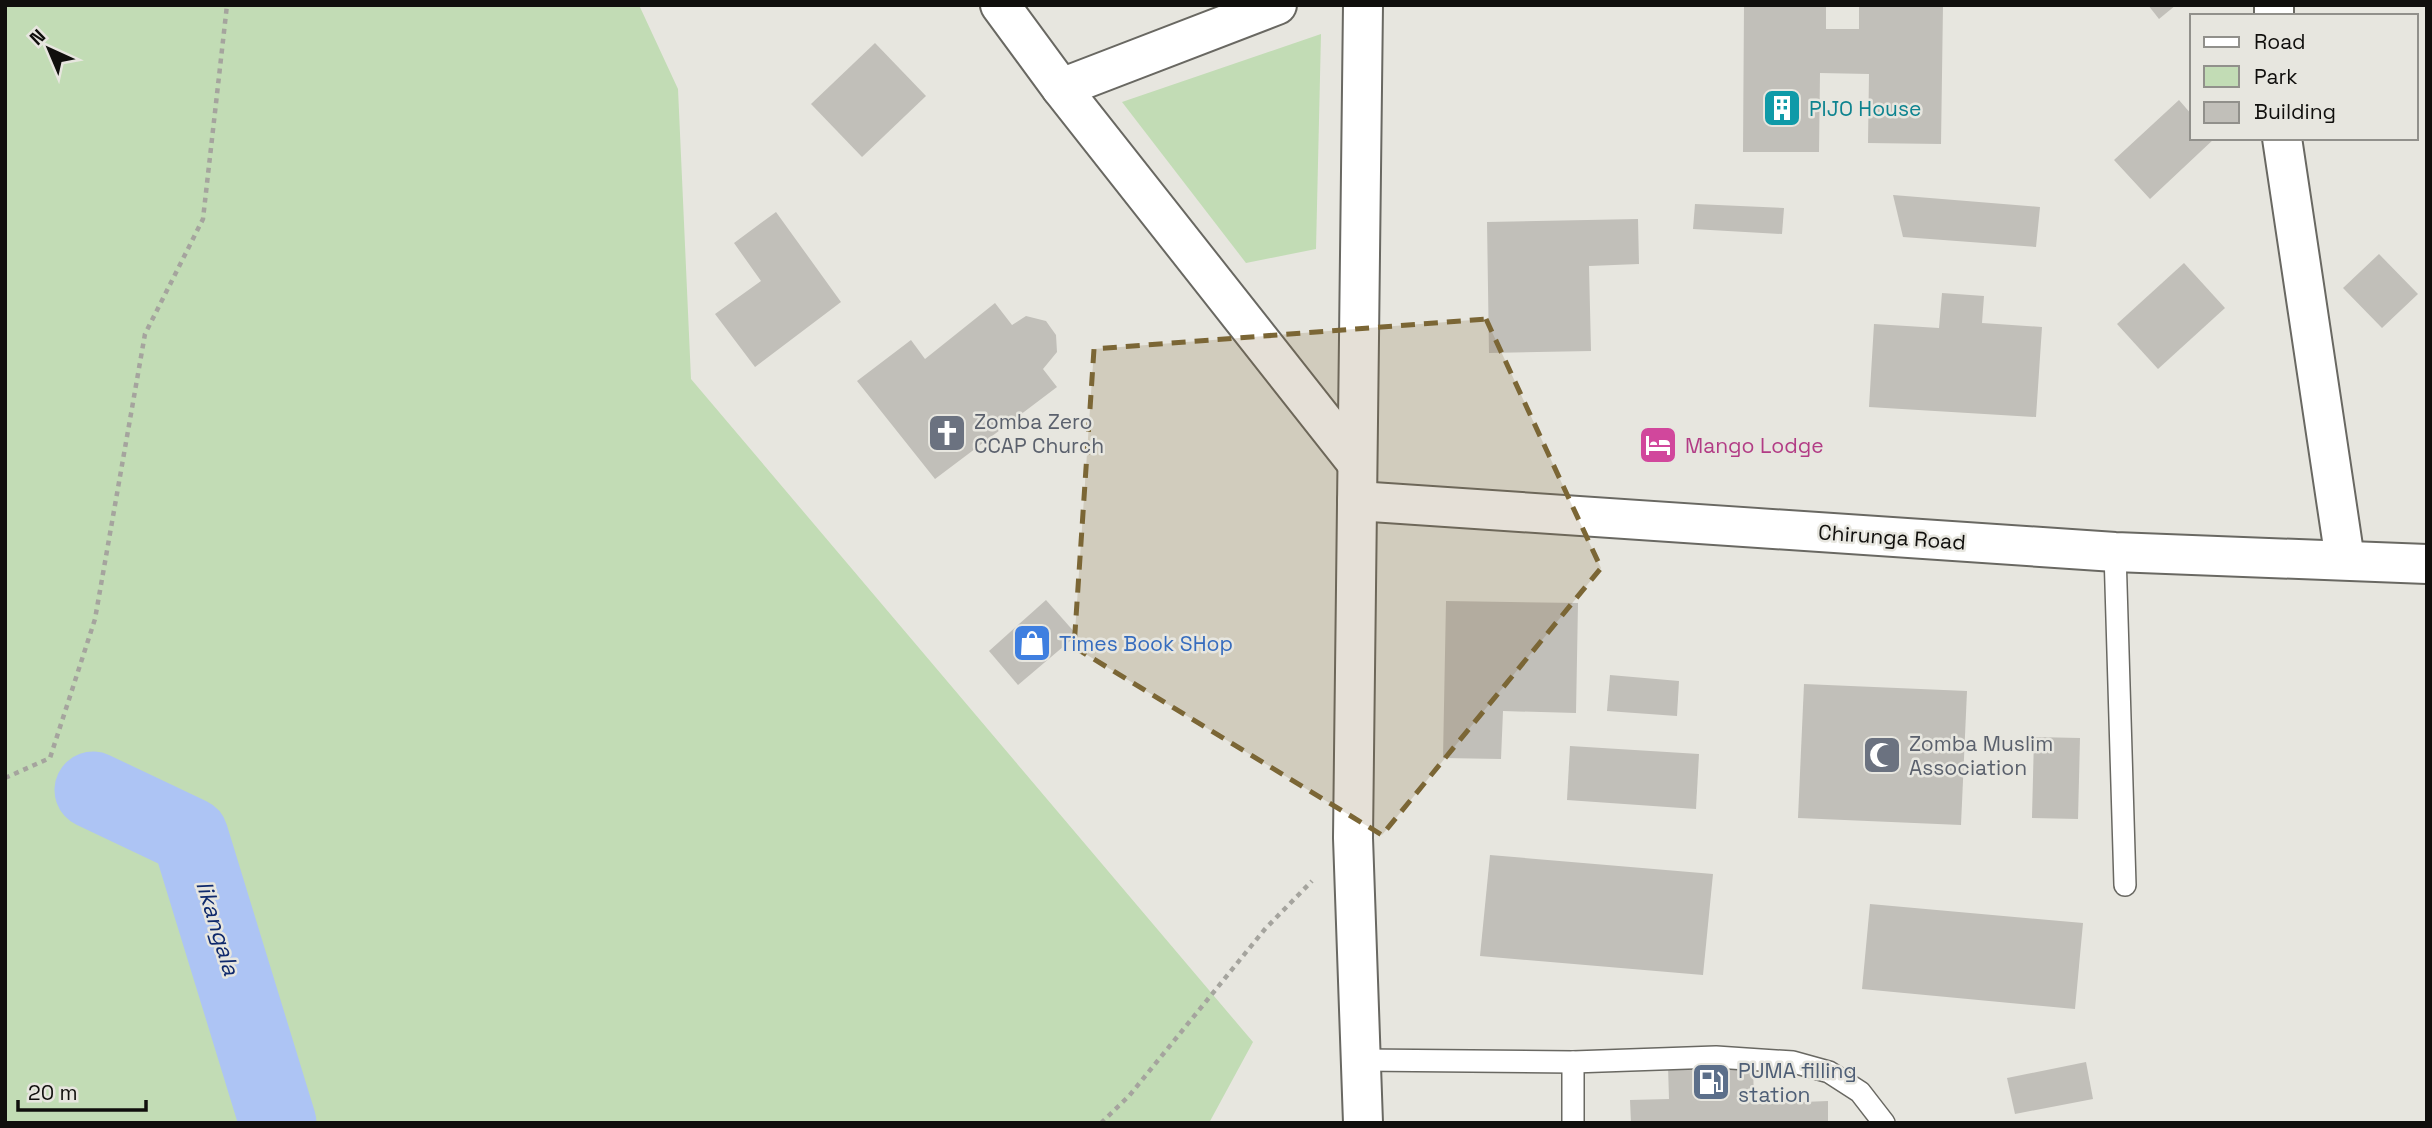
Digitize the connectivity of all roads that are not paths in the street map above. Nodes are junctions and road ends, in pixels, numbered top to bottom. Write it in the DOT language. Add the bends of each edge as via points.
graph roads {
  1 [pos="1000,5"];
  2 [pos="1277,5"];
  3 [pos="1363,5"];
  4 [pos="1061,88"];
  5 [pos="2283,140"];
  6 [pos="1356,462"];
  7 [pos="1357,500"];
  8 [pos="2115,552"];
  9 [pos="2345,560"];
  10 [pos="2427,564"];
  11 [pos="2125,885"];
  12 [pos="1360,1060"];
  13 [pos="1573,1062"];
  14 [pos="1363,1123"];
  15 [pos="1573,1123"];
  16 [pos="1884,1123"];
  1 -- 4 [label="main road"];
  2 -- 4 [label="main road"];
  3 -- 6 [label="main road"];
  4 -- 6 [label="main road"];
  5 -- 9 [label="main road"];
  6 -- 7 [label="main road"];
  7 -- 8 [label="main road, Chirunga Road"];
  7 -- 12 [label="main road" via="1353,838"];
  8 -- 9 [label="main road, Chirunga Road"];
  8 -- 11 [label="lane"];
  9 -- 10 [label="main road, Chirunga Road"];
  12 -- 13 [label="lane"];
  12 -- 14 [label="main road"];
  13 -- 15 [label="lane"];
  13 -- 16 [label="lane" via="1716,1057 1793,1062 1829,1072 1860,1091"];
}
